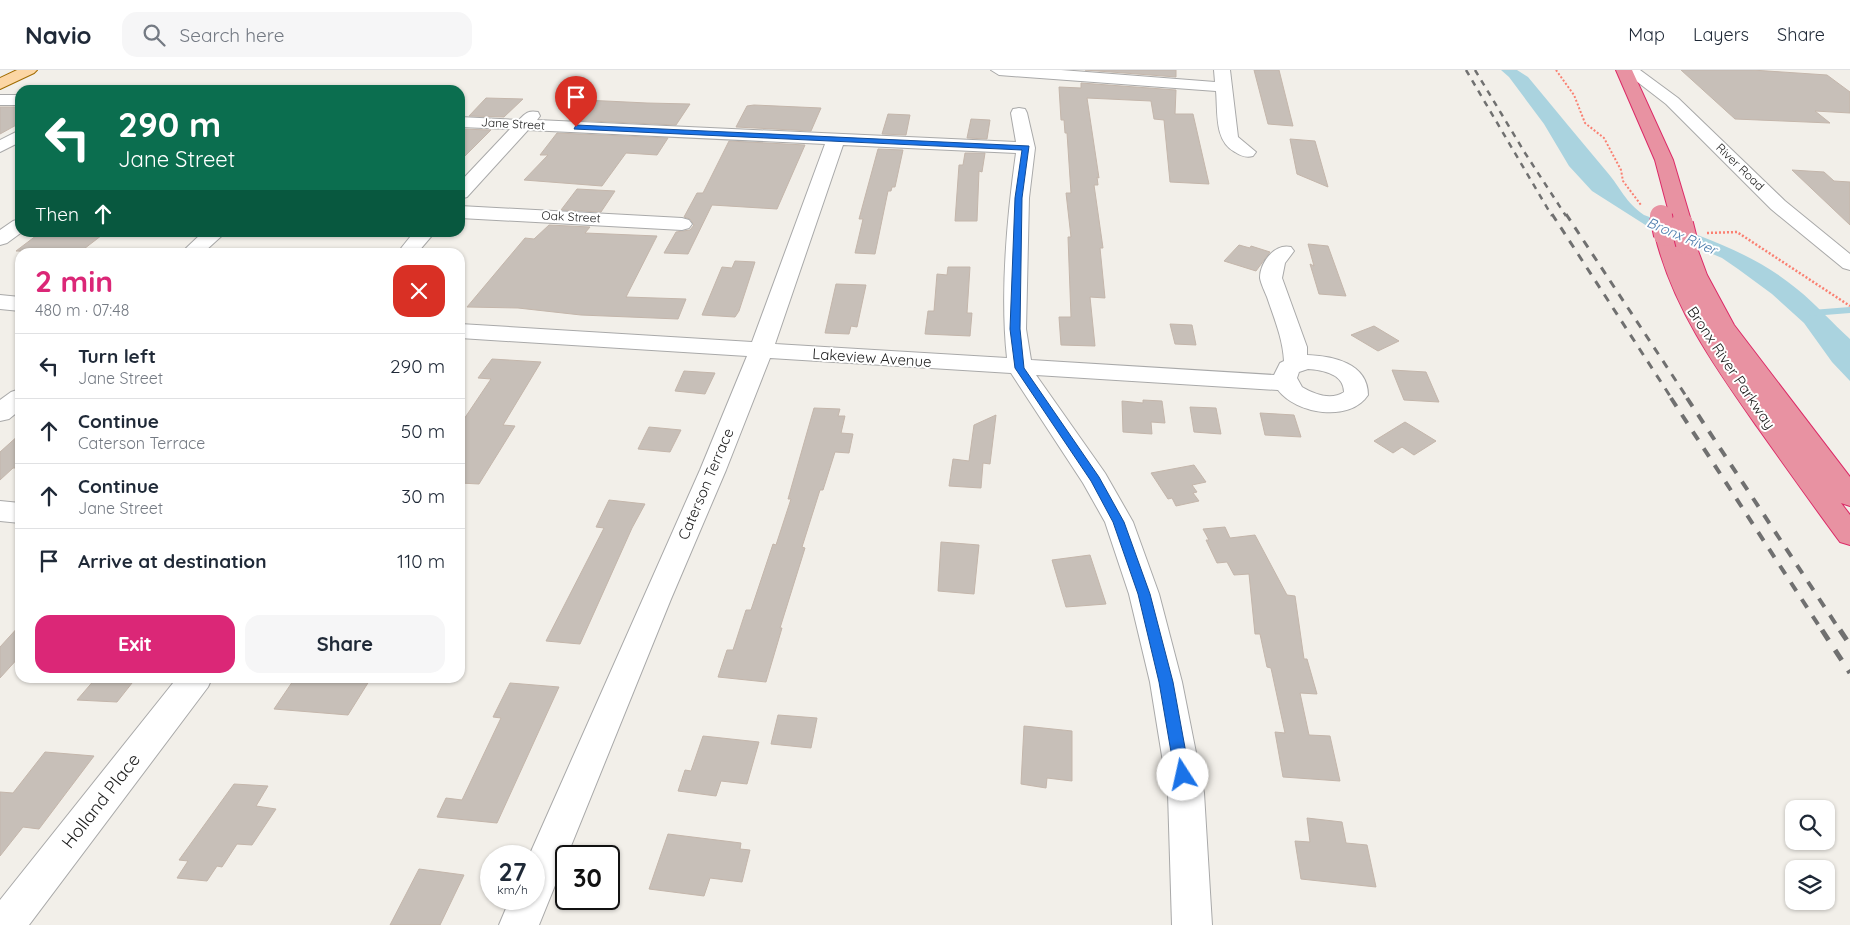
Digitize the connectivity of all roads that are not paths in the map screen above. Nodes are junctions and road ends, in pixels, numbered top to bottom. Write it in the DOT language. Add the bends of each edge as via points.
graph roads {
  1 [pos="29,70"];
  2 [pos="999,70"];
  3 [pos="1607,70"];
  4 [pos="1624,70"];
  5 [pos="1630,70"];
  6 [pos="1223,78"];
  7 [pos="0,84"];
  8 [pos="0,100"];
  9 [pos="15,100"];
  10 [pos="540,108"];
  11 [pos="1020,113"];
  12 [pos="465,122"];
  13 [pos="522,124"];
  14 [pos="15,138"];
  15 [pos="836,139"];
  16 [pos="0,147"];
  17 [pos="1026,148"];
  18 [pos="1247,152"];
  19 [pos="465,187"];
  20 [pos="465,212"];
  21 [pos="682,224"];
  22 [pos="15,228"];
  23 [pos="1678,234"];
  24 [pos="210,237"];
  25 [pos="422,237"];
  26 [pos="0,239"];
  27 [pos="197,248"];
  28 [pos="412,248"];
  29 [pos="1284,251"];
  30 [pos="1850,264"];
  31 [pos="0,302"];
  32 [pos="15,304"];
  33 [pos="465,333"];
  34 [pos="761,351"];
  35 [pos="1020,368"];
  36 [pos="15,401"];
  37 [pos="0,414"];
  38 [pos="1850,496"];
  39 [pos="0,511"];
  40 [pos="15,512"];
  41 [pos="1850,535"];
  42 [pos="192,683"];
  43 [pos="545,863"];
  44 [pos="525,910"];
  45 [pos="5,925"];
  46 [pos="519,925"];
  47 [pos="1192,925"];
  1 -- 7 [label="main road"];
  2 -- 6 [label="street"];
  3 -- 23 [label="highway, Bronx River Parkway, bridge" via="1657,194"];
  4 -- 23 [label="highway, Bronx River Parkway" via="1664,160"];
  5 -- 30 [label="street, River Road" via="1672,101 1778,205"];
  6 -- 18 [label="street" via="1229,137 1233,144"];
  8 -- 9 [label="street"];
  10 -- 13 [label="street"];
  11 -- 17 [label="street"];
  12 -- 13 [label="street, Jane Street"];
  13 -- 15 [label="street, Jane Street"];
  13 -- 19 [label="street"];
  14 -- 16 [label="street"];
  15 -- 17 [label="street"];
  15 -- 34 [label="street, Caterson Terrace"];
  17 -- 35 [label="street" via="1018,198 1015,329"];
  20 -- 21 [label="street, Oak Street"];
  22 -- 26 [label="street"];
  23 -- 38 [label="highway, Bronx River Parkway" via="1701,288 1724,327"];
  23 -- 41 [label="highway, Bronx River Parkway" via="1679,284 1698,323"];
  24 -- 27 [label="street"];
  25 -- 28 [label="street"];
  29 -- 35 [label="street, Lakeview Avenue" via="1271,278 1295,347 1290,373"];
  31 -- 32 [label="street"];
  33 -- 34 [label="street, Lakeview Avenue"];
  34 -- 35 [label="street, Lakeview Avenue"];
  34 -- 43 [label="street, Caterson Terrace"];
  35 -- 47 [label="street" via="1100,488 1118,522 1144,594 1166,682 1186,793"];
  36 -- 37 [label="street"];
  39 -- 40 [label="street"];
  42 -- 45 [label="street, Holland Place"];
  44 -- 46 [label="street"];
}
